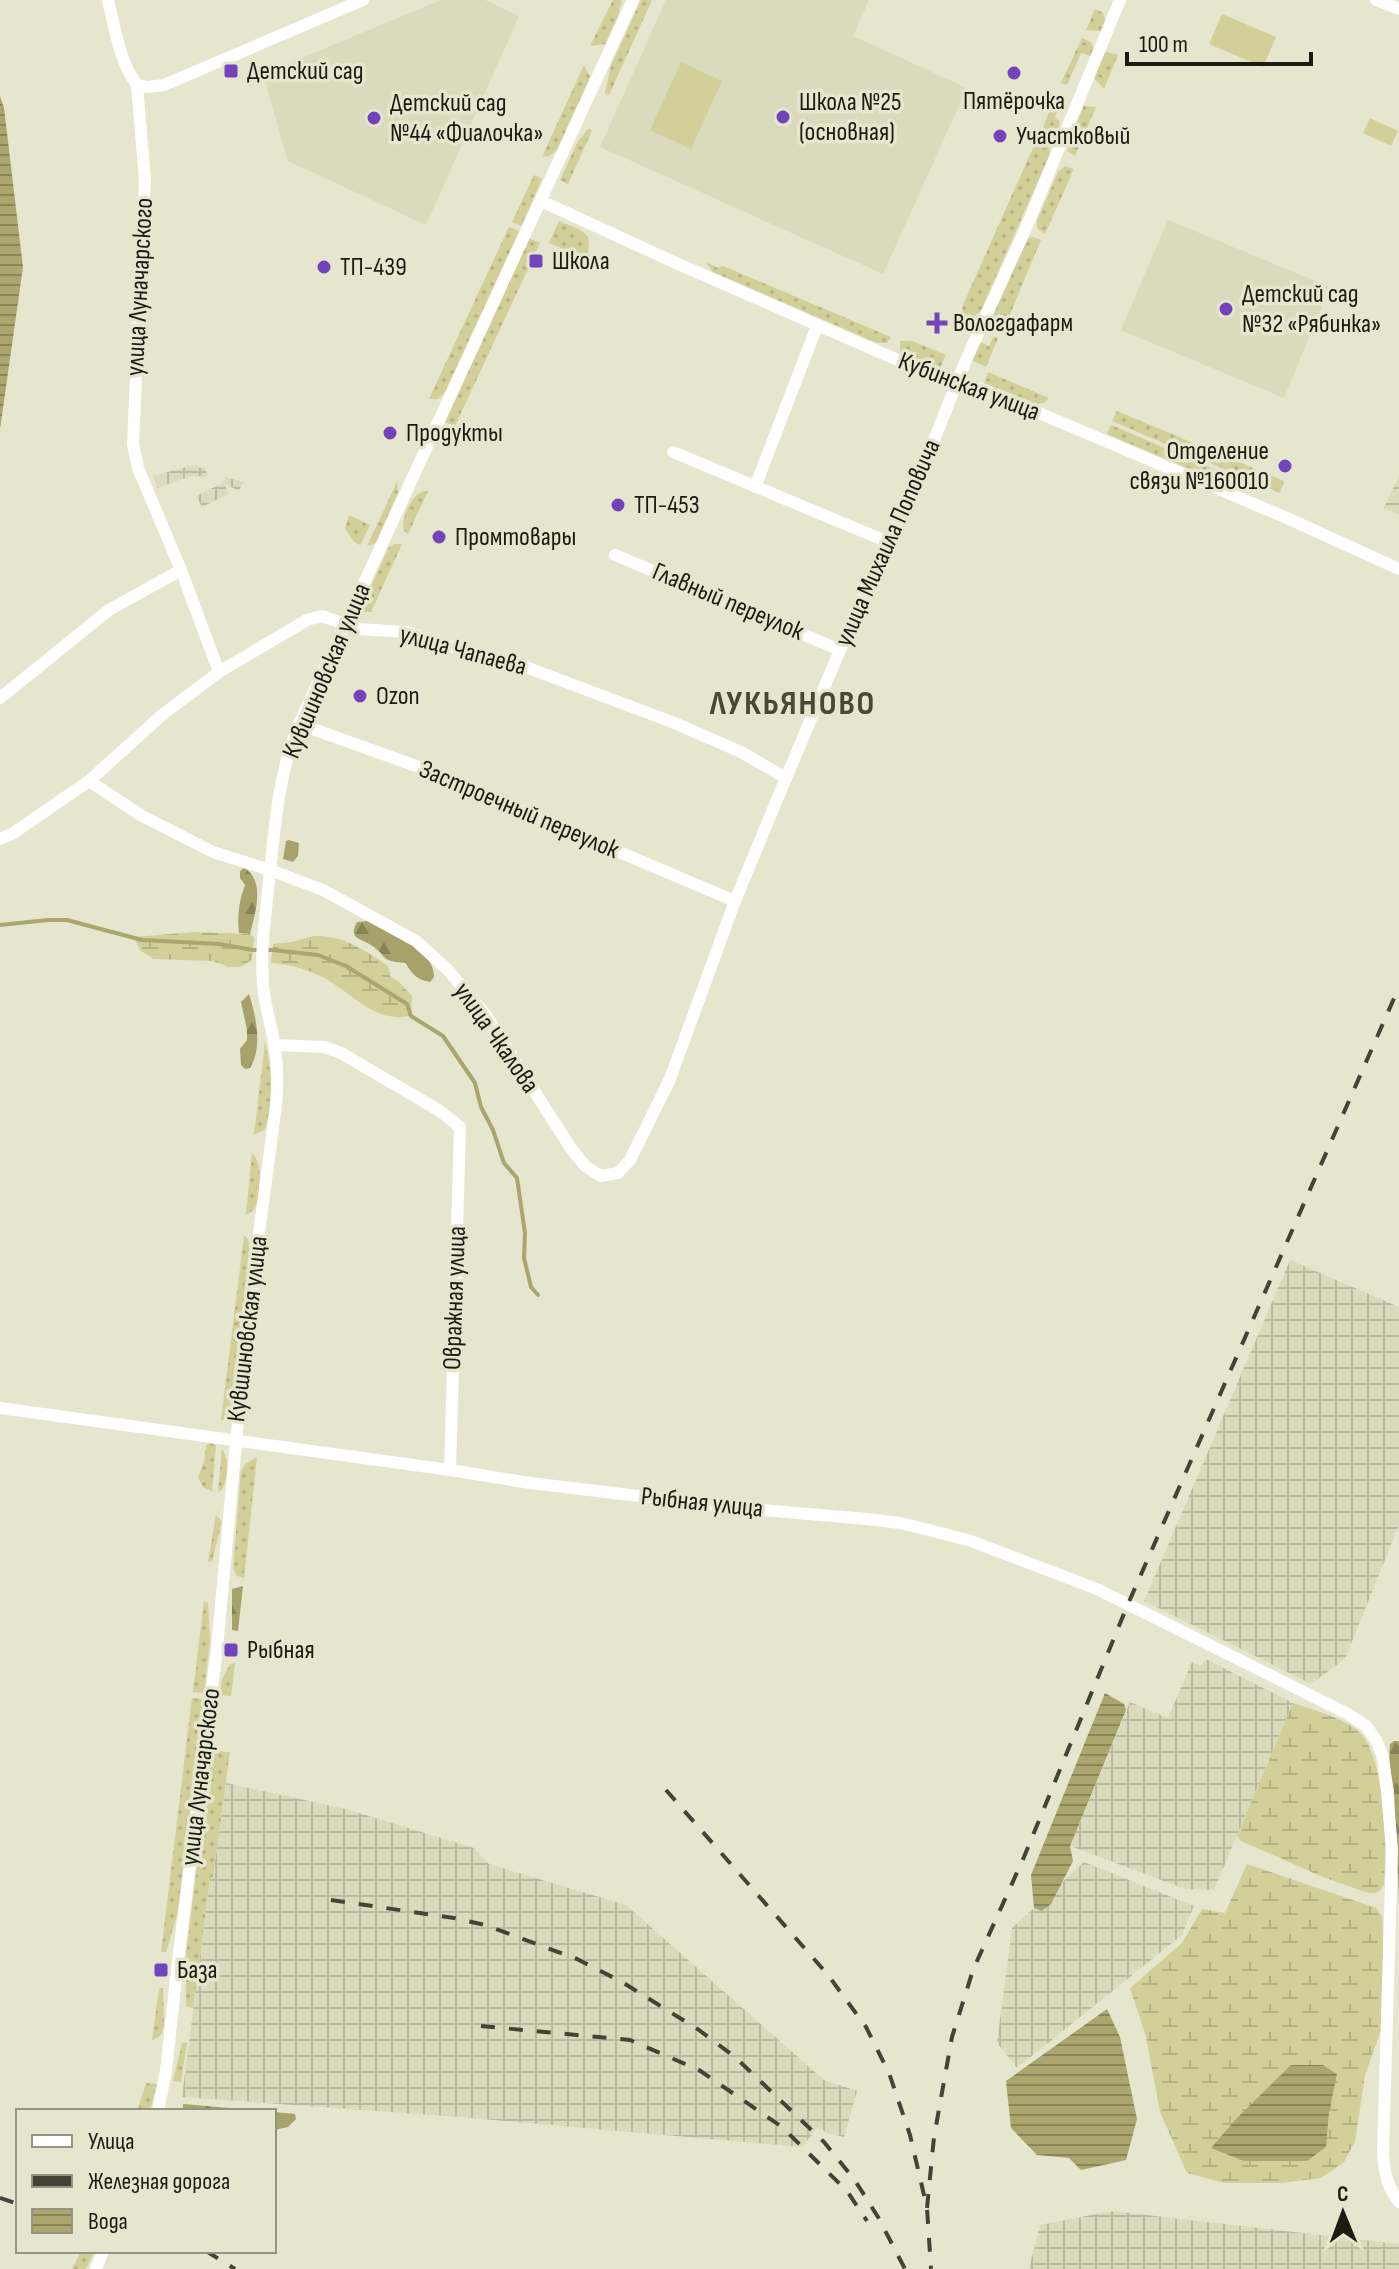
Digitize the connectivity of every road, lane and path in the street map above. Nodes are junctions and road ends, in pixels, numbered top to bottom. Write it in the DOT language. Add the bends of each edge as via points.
graph roads {
  1 [pos="108,0"];
  2 [pos="363,0"];
  3 [pos="633,0"];
  4 [pos="1120,0"];
  5 [pos="1376,0"];
  6 [pos="1399,9"];
  7 [pos="137,85"];
  8 [pos="541,201"];
  9 [pos="817,326"];
  10 [pos="957,383"];
  11 [pos="673,452"];
  12 [pos="755,487"];
  13 [pos="888,542"];
  14 [pos="615,555"];
  15 [pos="1399,569"];
  16 [pos="181,570"];
  17 [pos="345,623"];
  18 [pos="840,650"];
  19 [pos="219,672"];
  20 [pos="0,698"];
  21 [pos="299,724"];
  22 [pos="786,778"];
  23 [pos="89,781"];
  24 [pos="0,839"];
  25 [pos="270,870"];
  26 [pos="735,901"];
  27 [pos="275,1045"];
  28 [pos="618,1173"];
  29 [pos="0,1408"];
  30 [pos="236,1442"];
  31 [pos="450,1470"];
  32 [pos="158,2109"];
  33 [pos="1399,2202"];
  1 -- 7 [label="street, улица Луначарского" via="121,51"];
  2 -- 7 [label="street" via="164,85"];
  3 -- 8 [label="street, Кувшиновская улица"];
  4 -- 10 [label="street, улица Михаила Поповича"];
  5 -- 6 [label="street"];
  7 -- 16 [label="street, улица Луначарского" via="145,180 133,444"];
  8 -- 9 [label="street, Кубинская улица"];
  8 -- 17 [label="street, Кувшиновская улица"];
  9 -- 10 [label="street, Кубинская улица"];
  9 -- 12 [label="street"];
  10 -- 13 [label="street, улица Михаила Поповича"];
  10 -- 15 [label="street, Кубинская улица" via="987,391"];
  11 -- 12 [label="street"];
  12 -- 13 [label="street"];
  13 -- 18 [label="street, улица Михаила Поповича"];
  14 -- 18 [label="street, Главный переулок"];
  16 -- 19 [label="street, улица Луначарского"];
  16 -- 20 [label="street" via="109,610"];
  17 -- 19 [label="street, улица Чапаева" via="322,616 307,620"];
  17 -- 21 [label="street, Кувшиновская улица"];
  17 -- 22 [label="street, улица Чапаева" via="358,629 406,632 510,661 672,722"];
  18 -- 22 [label="street, улица Михаила Поповича"];
  19 -- 23 [label="street, улица Чапаева"];
  21 -- 25 [label="street, Кувшиновская улица" via="281,784"];
  21 -- 26 [label="street, Застроечный переулок" via="416,766"];
  22 -- 26 [label="street, улица Михаила Поповича"];
  23 -- 24 [label="street, улица Чапаева"];
  23 -- 25 [label="street, улица Чкалова" via="142,816 213,852"];
  25 -- 27 [label="street, Кувшиновская улица" via="261,963"];
  25 -- 28 [label="street, улица Чкалова" via="323,890 416,941 485,1014 585,1166 601,1176"];
  26 -- 28 [label="street, улица Михаила Поповича" via="670,1079 640,1143"];
  27 -- 30 [label="street, Кувшиновская улица" via="274,1126"];
  27 -- 31 [label="street, Овражная улица" via="341,1053 460,1127"];
  29 -- 30 [label="street, Рыбная улица"];
  30 -- 31 [label="street, Рыбная улица"];
  30 -- 32 [label="street, улица Луначарского" via="217,1648"];
  31 -- 33 [label="street, Рыбная улица" via="599,1492 900,1523 957,1537 1097,1589 1366,1726 1383,1757 1392,1850 1383,2152 1385,2177"];
}
